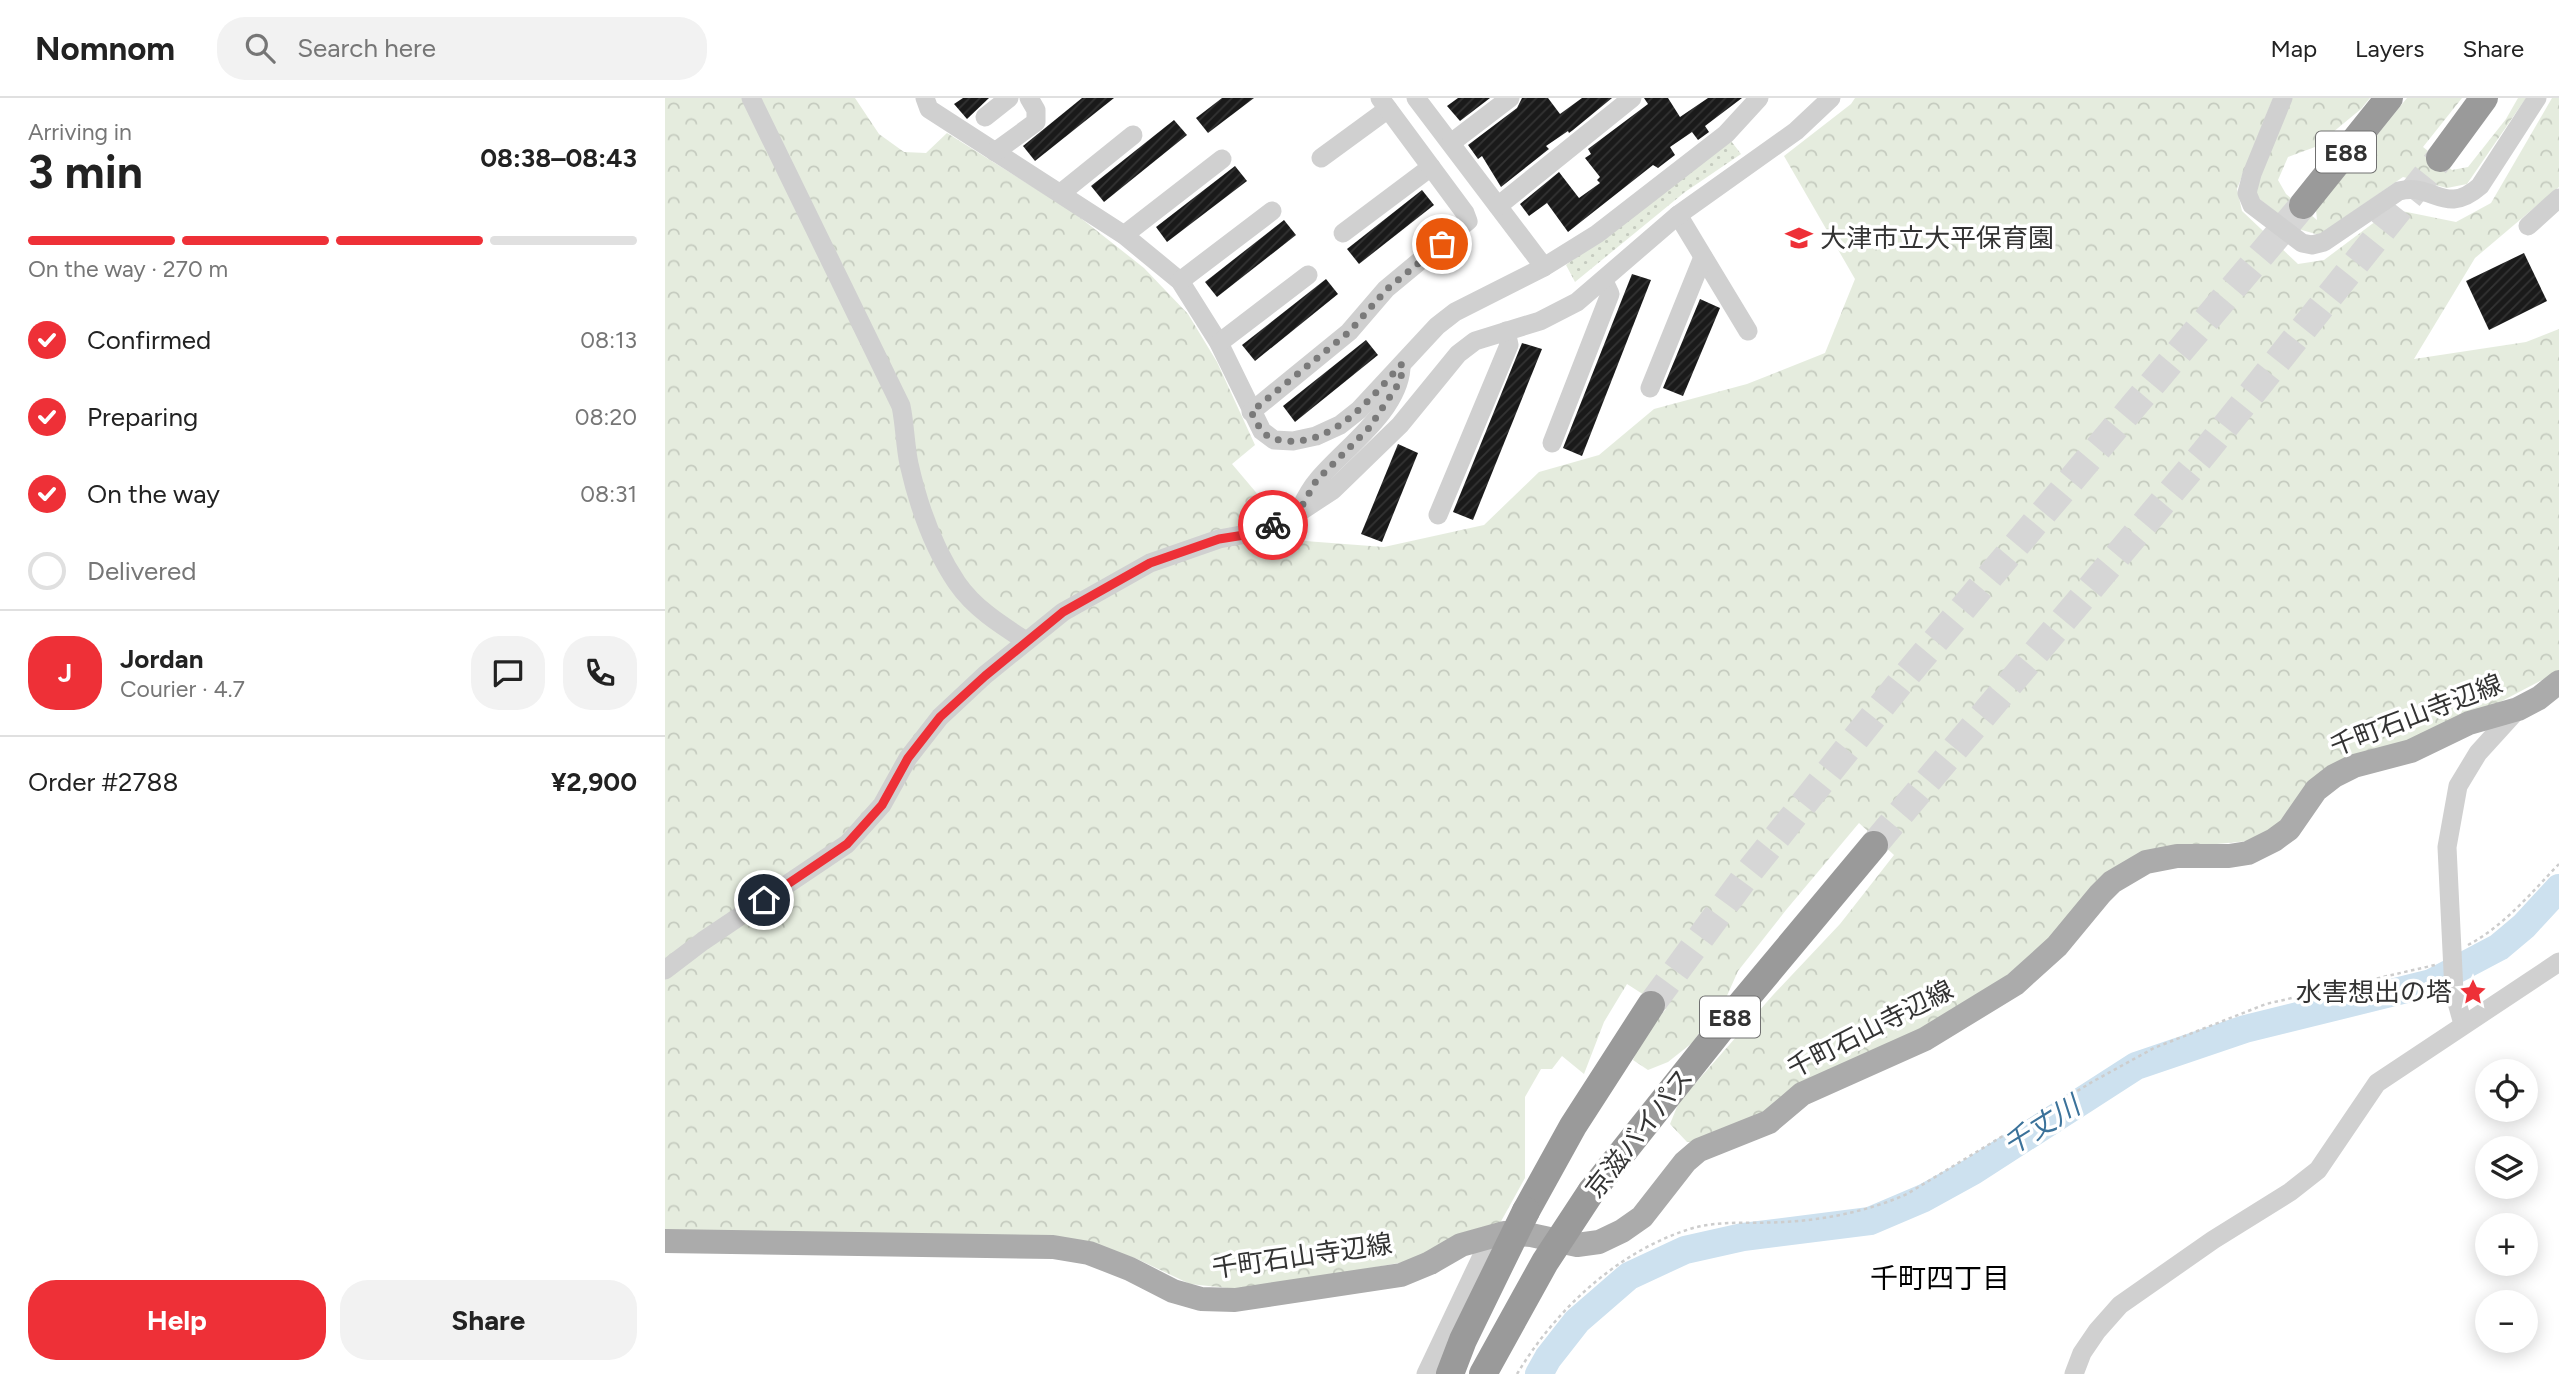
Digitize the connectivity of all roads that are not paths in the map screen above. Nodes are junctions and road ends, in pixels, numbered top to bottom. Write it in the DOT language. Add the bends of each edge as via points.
graph roads {
  1 [pos="751,98"];
  2 [pos="925,98"];
  3 [pos="1009,98"];
  4 [pos="1029,98"];
  5 [pos="1416,98"];
  6 [pos="1510,98"];
  7 [pos="1632,98"];
  8 [pos="1831,98"];
  9 [pos="2283,98"];
  10 [pos="2389,98"];
  11 [pos="2484,98"];
  12 [pos="2537,98"];
  13 [pos="1754,100"];
  14 [pos="1384,103"];
  15 [pos="985,117"];
  16 [pos="1133,135"];
  17 [pos="1451,143"];
  18 [pos="995,152"];
  19 [pos="1321,158"];
  20 [pos="2440,158"];
  21 [pos="1221,159"];
  22 [pos="1431,167"];
  23 [pos="1061,193"];
  24 [pos="2559,198"];
  25 [pos="2303,205"];
  26 [pos="1498,206"];
  27 [pos="1272,211"];
  28 [pos="1678,215"];
  29 [pos="2528,226"];
  30 [pos="1343,233"];
  31 [pos="1123,235"];
  32 [pos="1703,257"];
  33 [pos="1544,267"];
  34 [pos="1308,275"];
  35 [pos="1180,281"];
  36 [pos="1604,281"];
  37 [pos="1506,331"];
  38 [pos="1748,331"];
  39 [pos="1219,343"];
  40 [pos="1402,364"];
  41 [pos="1650,388"];
  42 [pos="1251,412"];
  43 [pos="1552,443"];
  44 [pos="1298,513"];
  45 [pos="1438,515"];
  46 [pos="1026,641"];
  47 [pos="2559,682"];
  48 [pos="2518,709"];
  49 [pos="1874,845"];
  50 [pos="2559,962"];
  51 [pos="665,970"];
  52 [pos="1651,1005"];
  53 [pos="2463,1024"];
  54 [pos="1484,1238"];
  55 [pos="665,1241"];
  56 [pos="1426,1374"];
  57 [pos="1450,1374"];
  58 [pos="1483,1374"];
  59 [pos="2074,1374"];
  1 -- 46 [label="street" via="901,406 918,496 944,561 966,594"];
  2 -- 18 [label="street" via="929,109"];
  3 -- 15 [label="street"];
  4 -- 18 [label="street" via="1037,110 1036,122"];
  5 -- 17 [label="street"];
  6 -- 17 [label="street"];
  7 -- 26 [label="street"];
  8 -- 28 [label="street" via="1796,131"];
  9 -- 12 [label="street" via="2247,193 2252,205 2302,243 2312,245 2324,242 2399,191 2410,188 2453,200 2469,196"];
  10 -- 25 [label="highway, E88"];
  11 -- 20 [label="highway"];
  13 -- 33 [label="street" via="1726,134 1625,213"];
  14 -- 19 [label="street"];
  14 -- 22 [label="street"];
  16 -- 23 [label="street"];
  17 -- 26 [label="street"];
  18 -- 23 [label="street"];
  21 -- 31 [label="street"];
  22 -- 30 [label="street"];
  22 -- 42 [label="street" via="1468,221 1387,289 1349,332"];
  23 -- 31 [label="street"];
  24 -- 29 [label="street"];
  26 -- 33 [label="street"];
  27 -- 35 [label="street"];
  28 -- 32 [label="street"];
  28 -- 36 [label="street"];
  31 -- 35 [label="street"];
  32 -- 38 [label="street"];
  32 -- 41 [label="street"];
  33 -- 40 [label="street" via="1455,312"];
  34 -- 39 [label="street"];
  35 -- 39 [label="street"];
  36 -- 37 [label="street" via="1552,317"];
  36 -- 43 [label="street" via="1610,294"];
  37 -- 44 [label="street" via="1475,341 1458,354 1370,456 1333,490"];
  37 -- 45 [label="street" via="1509,345"];
  39 -- 42 [label="street"];
  40 -- 42 [label="street" via="1359,410 1316,436 1274,440 1262,431"];
  40 -- 44 [label="street" via="1401,380 1389,400 1369,428 1316,481"];
  44 -- 46 [label="street" via="1257,533 1219,539 1150,563 1063,612"];
  46 -- 51 [label="street" via="958,698 922,736 882,805 847,844"];
  47 -- 48 [label="main road, 千町石山寺辺線"];
  48 -- 53 [label="street" via="2479,753 2458,786 2447,847 2454,992"];
  48 -- 54 [label="main road, 千町石山寺辺線" via="2469,723 2404,754 2344,771 2316,790 2289,829 2248,853 2146,862 2106,888 2057,946 2015,985 1925,1039 1802,1094 1769,1122 1699,1150 1642,1217 1622,1231 1599,1242 1577,1245 1504,1233"];
  49 -- 58 [label="highway, 京滋バイパス / E88, bridge" via="1591,1192 1545,1262"];
  50 -- 53 [label="street"];
  52 -- 57 [label="highway, 京滋バイパス, bridge" via="1573,1126 1526,1211"];
  53 -- 59 [label="street" via="2377,1083 2318,1170 2120,1305 2082,1353"];
  54 -- 55 [label="main road, 千町石山寺辺線" via="1401,1275 1235,1300 1192,1297 1089,1253 1053,1247"];
  54 -- 56 [label="street" via="1482,1256"];
}
